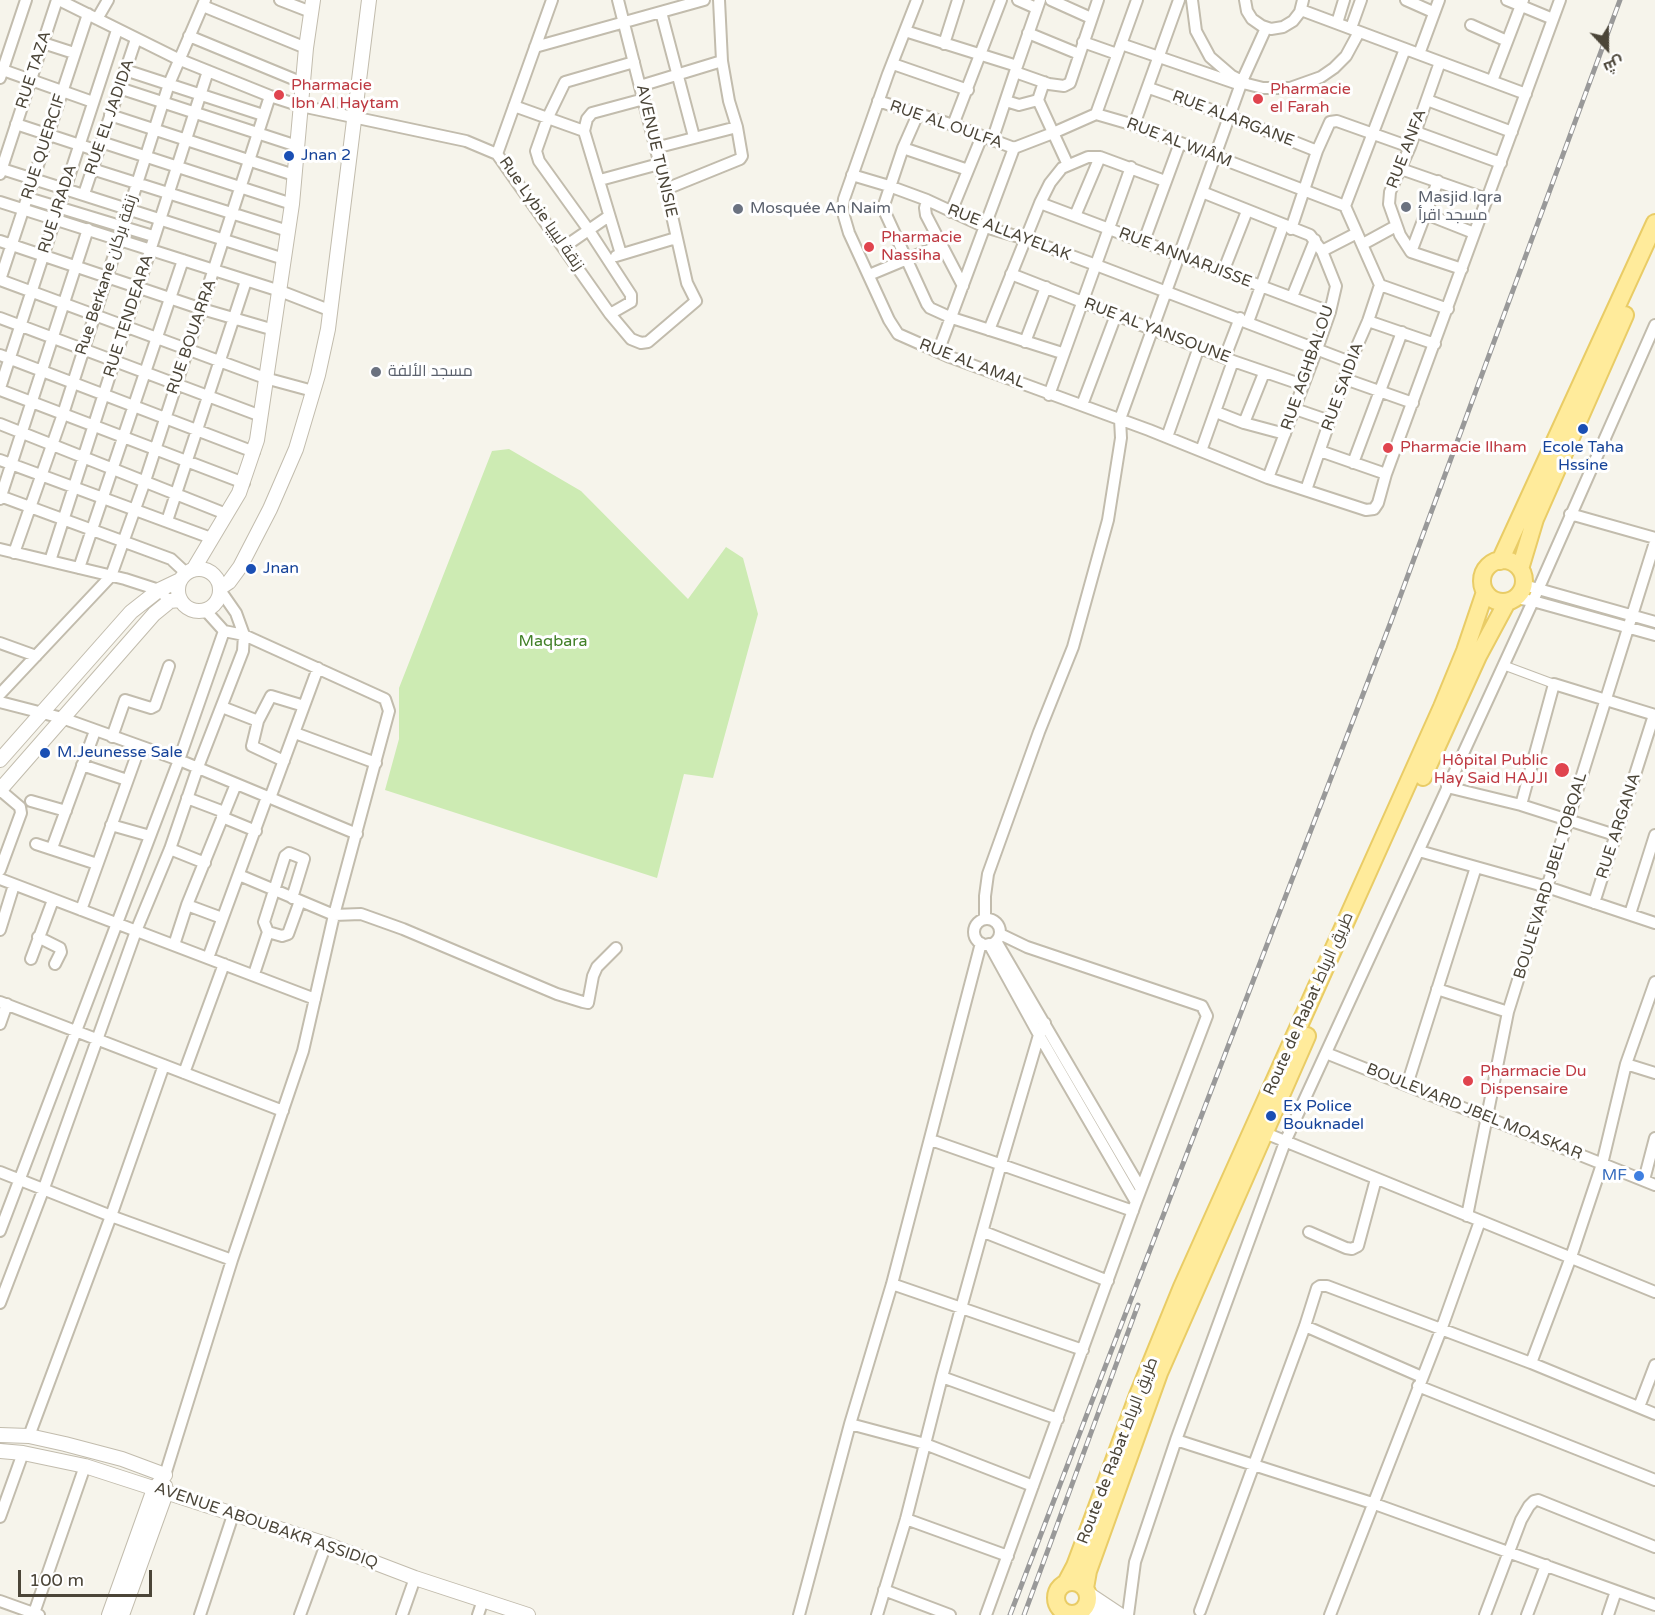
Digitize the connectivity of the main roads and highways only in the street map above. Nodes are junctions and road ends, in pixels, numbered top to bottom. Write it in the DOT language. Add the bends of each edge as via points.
graph roads {
  1 [pos="1655,223"];
  2 [pos="1655,250"];
  3 [pos="1500,561"];
  4 [pos="1523,591"];
  5 [pos="1485,592"];
  6 [pos="1066,1583"];
  7 [pos="1086,1590"];
  8 [pos="1057,1610"];
  9 [pos="1077,1613"];
  1 -- 3 [label="main road"];
  2 -- 4 [label="main road, Route de Rabat طريق الرباط" via="1535,519"];
  3 -- 4 [label="main road" via="1511,562"];
  3 -- 5 [label="main road" via="1484,573"];
  4 -- 5 [label="main road" via="1495,601"];
  4 -- 7 [label="main road, Route de Rabat طريق الرباط" via="1473,667 1159,1373 1088,1571"];
  5 -- 6 [label="main road, Route de Rabat طريق الرباط" via="1442,706 1182,1287"];
  6 -- 7 [label="main road" via="1075,1582"];
  6 -- 8 [label="main road" via="1057,1594"];
  7 -- 9 [label="main road" via="1087,1603"];
  8 -- 9 [label="main road"];
}
